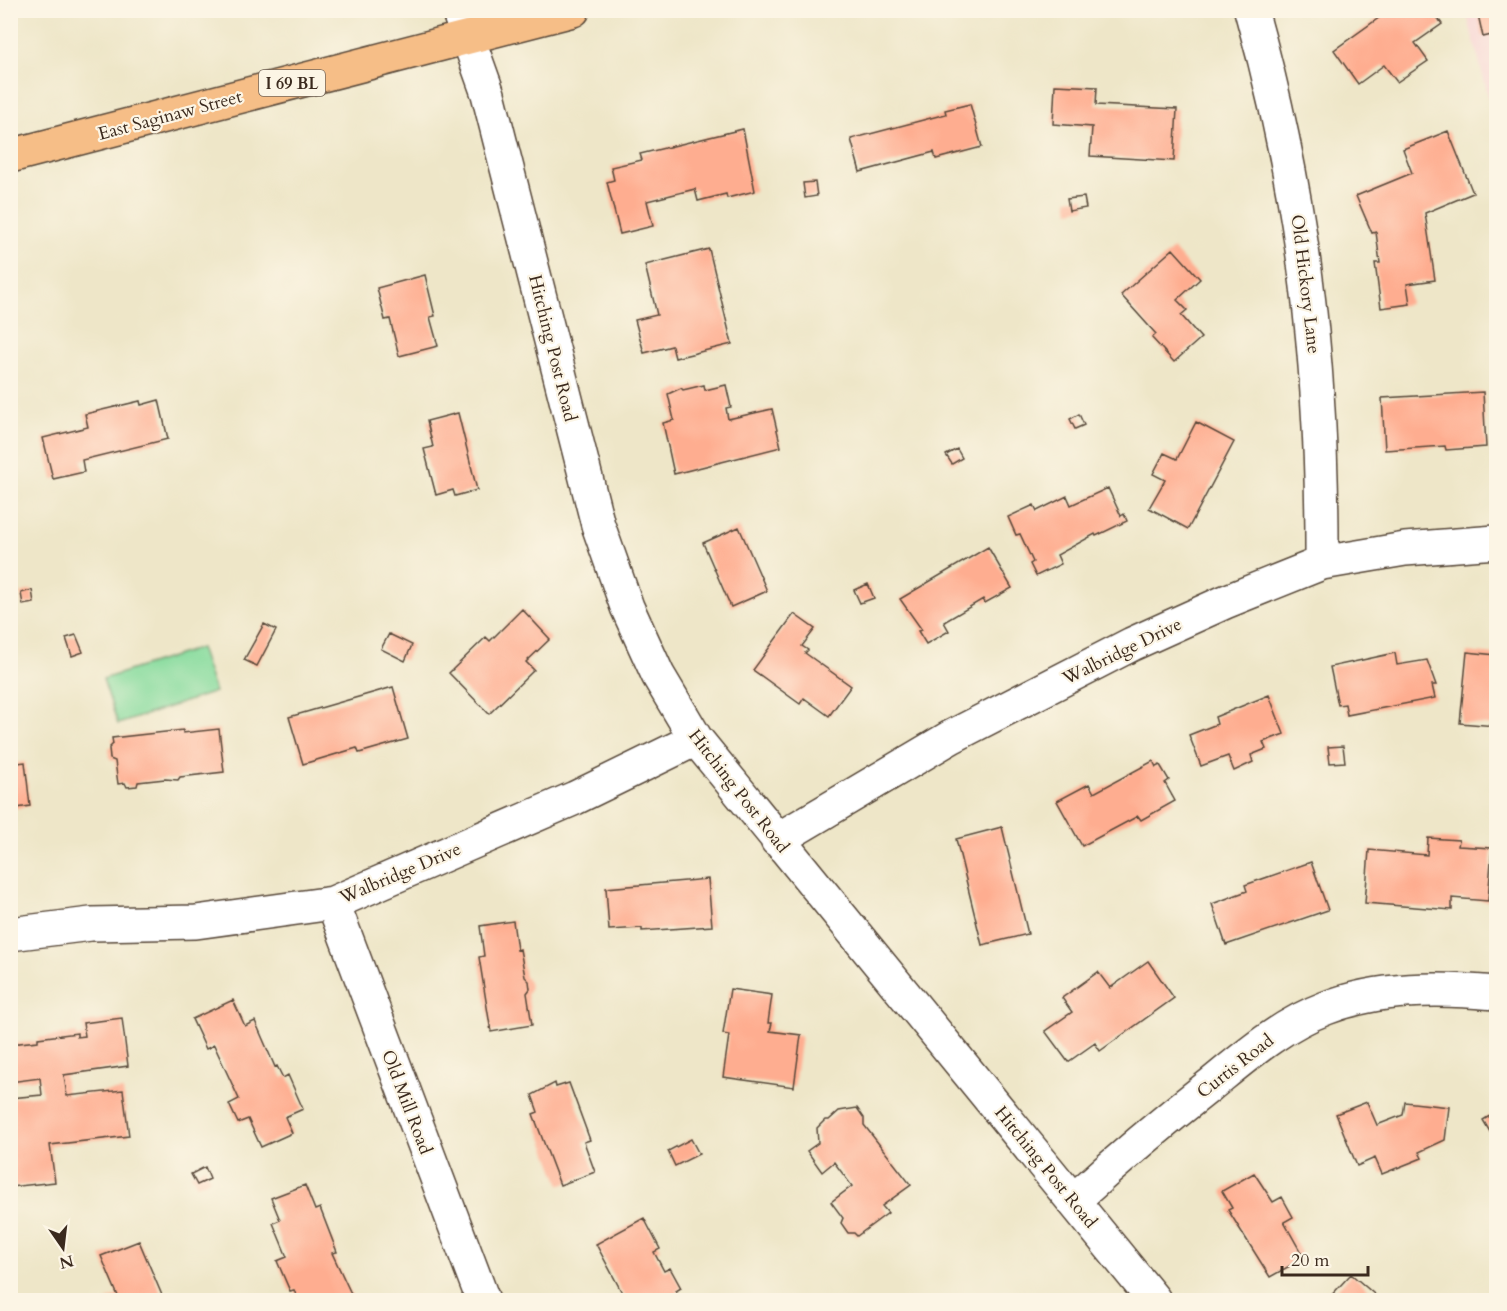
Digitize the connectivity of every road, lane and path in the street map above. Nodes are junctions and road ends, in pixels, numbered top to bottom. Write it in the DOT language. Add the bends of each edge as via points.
graph roads {
  1 [pos="573,10"];
  2 [pos="1251,10"];
  3 [pos="462,24"];
  4 [pos="10,156"];
  5 [pos="1497,542"];
  6 [pos="1322,563"];
  7 [pos="696,739"];
  8 [pos="777,840"];
  9 [pos="333,903"];
  10 [pos="10,934"];
  11 [pos="1497,993"];
  12 [pos="1074,1200"];
  13 [pos="483,1300"];
  14 [pos="1154,1300"];
  1 -- 3 [label="main road, East Saginaw Street / I 69 BL"];
  2 -- 6 [label="street, Old Hickory Lane" via="1285,147 1312,312 1319,396"];
  3 -- 4 [label="main road, East Saginaw Street / I 69 BL"];
  3 -- 7 [label="street, Hitching Post Road" via="488,94 598,525 631,616 658,675"];
  5 -- 6 [label="street, Walbridge Drive" via="1405,549"];
  6 -- 8 [label="street, Walbridge Drive" via="1121,650 951,737"];
  7 -- 8 [label="street, Hitching Post Road"];
  7 -- 9 [label="street, Walbridge Drive" via="575,798"];
  8 -- 12 [label="street, Hitching Post Road"];
  9 -- 10 [label="street, Walbridge Drive" via="196,922 91,924"];
  9 -- 13 [label="street, Old Mill Road"];
  11 -- 12 [label="street, Curtis Road" via="1403,991 1326,1008 1269,1037"];
  12 -- 14 [label="street, Hitching Post Road"];
}
